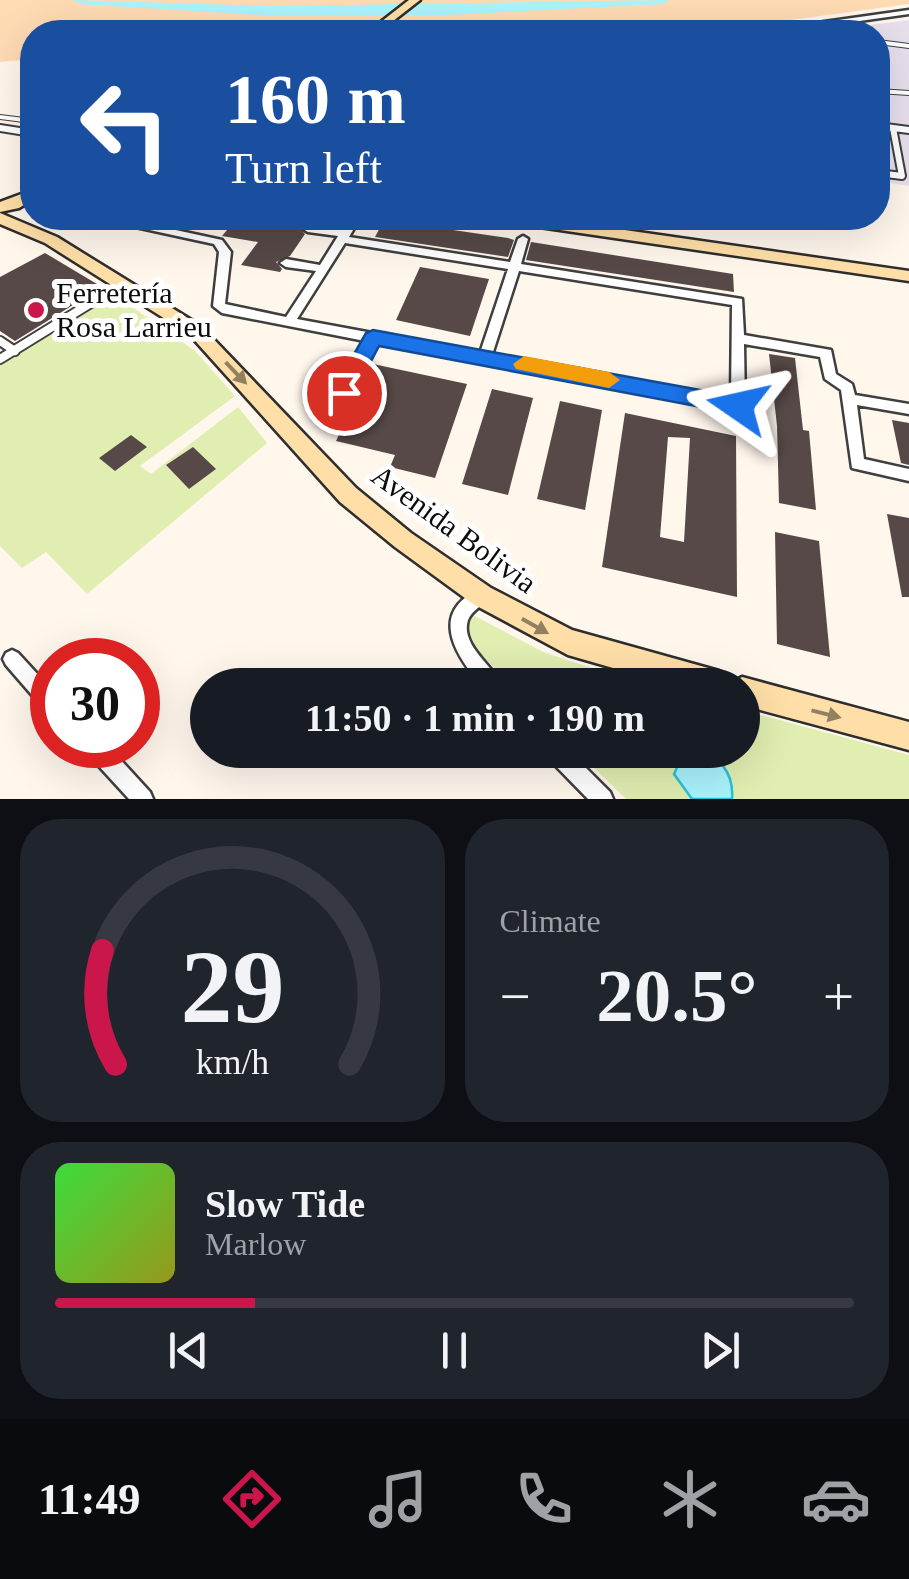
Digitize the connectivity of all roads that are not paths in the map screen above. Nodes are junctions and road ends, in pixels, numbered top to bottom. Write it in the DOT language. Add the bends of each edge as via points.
graph roads {
  1 [pos="415,0"];
  2 [pos="909,12"];
  3 [pos="388,20"];
  4 [pos="852,20"];
  5 [pos="890,128"];
  6 [pos="894,128"];
  7 [pos="909,130"];
  8 [pos="898,156"];
  9 [pos="909,157"];
  10 [pos="890,174"];
  11 [pos="30,230"];
  12 [pos="163,230"];
  13 [pos="312,230"];
  14 [pos="348,230"];
  15 [pos="594,230"];
  16 [pos="649,230"];
  17 [pos="344,237"];
  18 [pos="522,239"];
  19 [pos="286,263"];
  20 [pos="514,268"];
  21 [pos="324,269"];
  22 [pos="890,273"];
  23 [pos="909,276"];
  24 [pos="124,283"];
  25 [pos="290,321"];
  26 [pos="373,338"];
  27 [pos="740,339"];
  28 [pos="0,341"];
  29 [pos="14,351"];
  30 [pos="485,357"];
  31 [pos="0,360"];
  32 [pos="344,393"];
  33 [pos="849,399"];
  34 [pos="909,409"];
  35 [pos="909,475"];
  36 [pos="482,596"];
  37 [pos="12,659"];
  38 [pos="478,668"];
  39 [pos="659,668"];
  40 [pos="30,678"];
  41 [pos="760,697"];
  42 [pos="909,736"];
  43 [pos="114,768"];
  44 [pos="572,768"];
  45 [pos="142,799"];
  46 [pos="603,799"];
  1 -- 3 [label="main road"];
  2 -- 4 [label="street"];
  5 -- 6 [label="lane"];
  6 -- 7 [label="lane"];
  6 -- 8 [label="lane"];
  8 -- 9 [label="lane"];
  8 -- 10 [label="lane" via="902,176"];
  11 -- 24 [label="main road, Avenida Bolivia"];
  12 -- 25 [label="street" via="218,242 225,252 219,306"];
  13 -- 17 [label="street"];
  14 -- 17 [label="street"];
  15 -- 22 [label="main road"];
  16 -- 22 [label="main road"];
  17 -- 20 [label="street"];
  17 -- 21 [label="street"];
  18 -- 20 [label="street"];
  19 -- 21 [label="street"];
  20 -- 27 [label="street" via="738,302"];
  20 -- 30 [label="street"];
  21 -- 25 [label="street"];
  22 -- 23 [label="main road"];
  24 -- 29 [label="lane"];
  24 -- 36 [label="main road, Avenida Bolivia, one-way" via="195,330 348,495"];
  25 -- 26 [label="street"];
  26 -- 30 [label="street"];
  26 -- 32 [label="street"];
  27 -- 30 [label="street" via="738,406"];
  27 -- 33 [label="street" via="826,353 830,376 847,388"];
  28 -- 29 [label="lane"];
  29 -- 31 [label="lane"];
  33 -- 34 [label="street"];
  33 -- 35 [label="street" via="858,464"];
  36 -- 38 [label="street" via="470,602 458,626 464,652"];
  36 -- 39 [label="main road, Avenida Bolivia, one-way" via="568,642"];
  37 -- 40 [label="street"];
  41 -- 42 [label="main road, one-way"];
  43 -- 45 [label="street"];
  44 -- 46 [label="street"];
}
